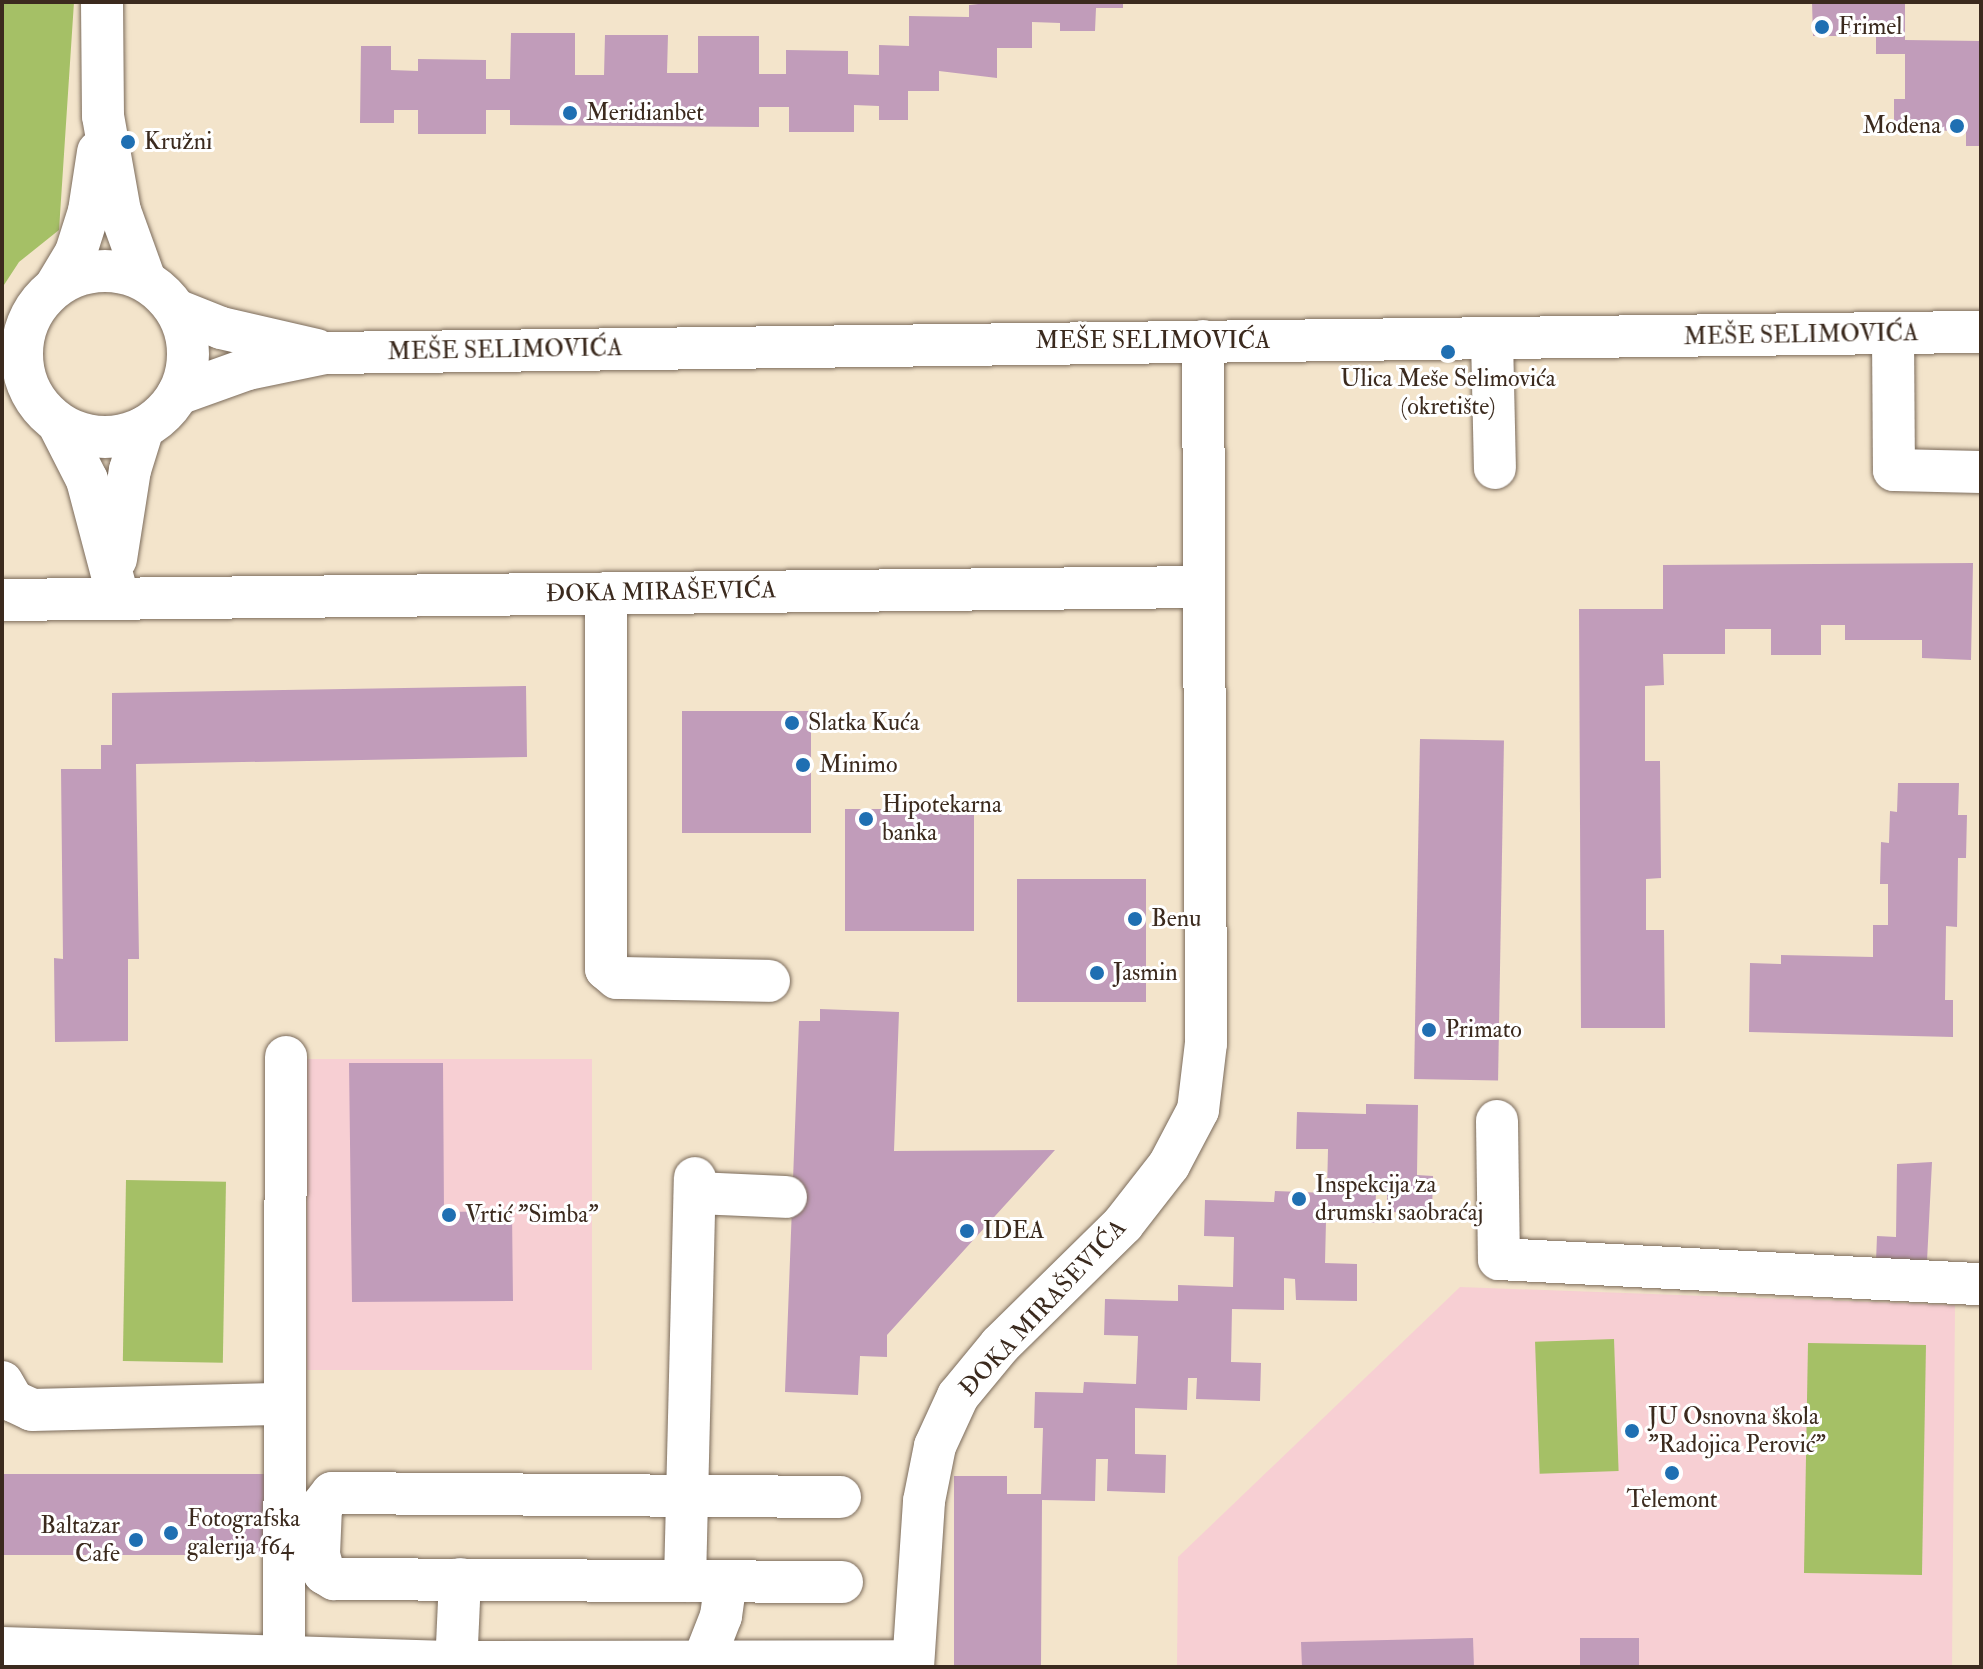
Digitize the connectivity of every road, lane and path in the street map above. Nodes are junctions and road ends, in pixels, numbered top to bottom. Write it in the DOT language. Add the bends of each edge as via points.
graph roads {
  1 [pos="102,2"];
  2 [pos="103,116"];
  3 [pos="145,280"];
  4 [pos="57,284"];
  5 [pos="176,310"];
  6 [pos="14,326"];
  7 [pos="1981,332"];
  8 [pos="1893,334"];
  9 [pos="1492,339"];
  10 [pos="1203,341"];
  11 [pos="325,353"];
  12 [pos="15,384"];
  13 [pos="178,394"];
  14 [pos="58,423"];
  15 [pos="143,428"];
  16 [pos="1495,468"];
  17 [pos="1981,472"];
  18 [pos="116,583"];
  19 [pos="1204,587"];
  20 [pos="606,593"];
  21 [pos="2,600"];
  22 [pos="769,981"];
  23 [pos="286,1057"];
  24 [pos="1497,1121"];
  25 [pos="786,1197"];
  26 [pos="1981,1284"];
  27 [pos="2,1382"];
  28 [pos="285,1404"];
  29 [pos="687,1495"];
  30 [pos="840,1497"];
  31 [pos="460,1579"];
  32 [pos="685,1581"];
  33 [pos="726,1581"];
  34 [pos="842,1582"];
  35 [pos="24,1654"];
  36 [pos="284,1657"];
  37 [pos="703,1662"];
  38 [pos="913,1664"];
  39 [pos="456,1665"];
  1 -- 2 [label="street"];
  2 -- 3 [label="street" via="120,211"];
  2 -- 4 [label="street" via="89,211 76,252"];
  3 -- 4 [label="street" via="103,269"];
  3 -- 5 [label="street"];
  4 -- 6 [label="street"];
  5 -- 11 [label="street, MEŠE SELIMOVIĆA" via="221,328 297,342"];
  5 -- 13 [label="street" via="188,350"];
  6 -- 12 [label="street" via="22,355"];
  7 -- 8 [label="street, MEŠE SELIMOVIĆA"];
  8 -- 9 [label="street, MEŠE SELIMOVIĆA"];
  8 -- 17 [label="street" via="1894,470"];
  9 -- 10 [label="street, MEŠE SELIMOVIĆA"];
  9 -- 16 [label="street"];
  10 -- 11 [label="street, MEŠE SELIMOVIĆA"];
  10 -- 19 [label="street, ĐOKA MIRAŠEVIĆA"];
  11 -- 13 [label="street, MEŠE SELIMOVIĆA" via="248,369"];
  12 -- 14 [label="street"];
  13 -- 15 [label="street"];
  14 -- 15 [label="street" via="101,437 123,437"];
  14 -- 18 [label="street" via="87,480"];
  15 -- 18 [label="street" via="130,470"];
  18 -- 20 [label="street, ĐOKA MIRAŠEVIĆA"];
  18 -- 21 [label="street, ĐOKA MIRAŠEVIĆA"];
  19 -- 20 [label="street, ĐOKA MIRAŠEVIĆA"];
  19 -- 38 [label="street, ĐOKA MIRAŠEVIĆA" via="1206,1043 1198,1110 1169,1165 1123,1224 1000,1345 958,1396 935,1446 924,1501"];
  20 -- 22 [label="street" via="606,969 617,978"];
  23 -- 28 [label="street"];
  24 -- 26 [label="street" via="1499,1259"];
  25 -- 29 [label="street" via="695,1185"];
  27 -- 28 [label="street" via="13,1401 32,1410"];
  28 -- 36 [label="street"];
  29 -- 30 [label="street"];
  29 -- 31 [label="street" via="332,1493 325,1498 319,1555 327,1577"];
  29 -- 32 [label="street"];
  31 -- 32 [label="street"];
  31 -- 39 [label="street"];
  32 -- 33 [label="street"];
  33 -- 34 [label="street"];
  33 -- 37 [label="street" via="721,1616"];
  35 -- 36 [label="street, ĐOKA MIRAŠEVIĆA"];
  36 -- 39 [label="street, ĐOKA MIRAŠEVIĆA"];
  37 -- 38 [label="street, ĐOKA MIRAŠEVIĆA"];
  37 -- 39 [label="street, ĐOKA MIRAŠEVIĆA"];
}
